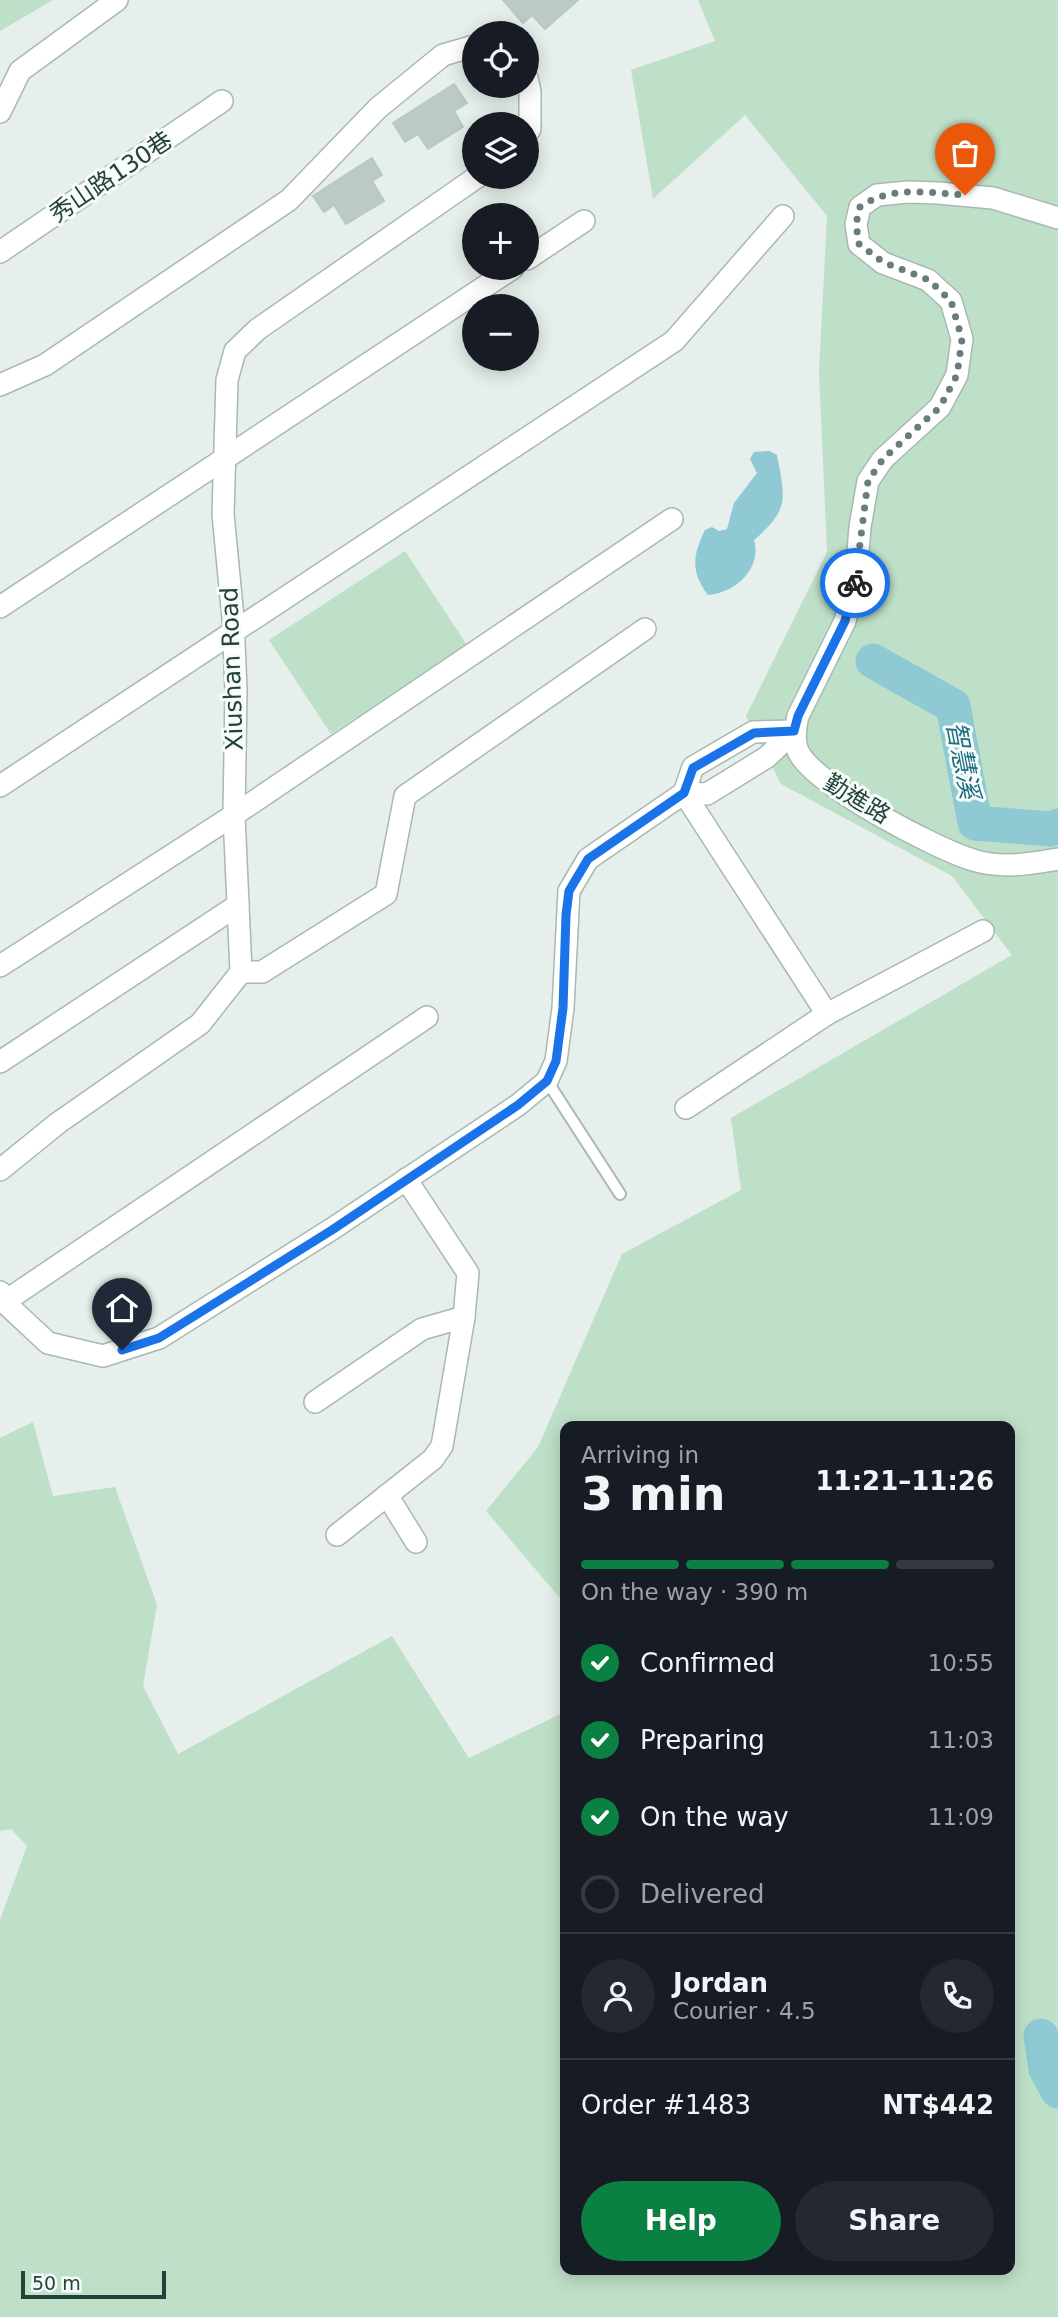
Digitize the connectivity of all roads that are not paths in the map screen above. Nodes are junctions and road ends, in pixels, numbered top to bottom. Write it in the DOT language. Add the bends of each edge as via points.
graph roads {
  1 [pos="117,0"];
  2 [pos="462,49"];
  3 [pos="222,101"];
  4 [pos="0,112"];
  5 [pos="462,187"];
  6 [pos="783,216"];
  7 [pos="1058,218"];
  8 [pos="584,221"];
  9 [pos="539,251"];
  10 [pos="0,252"];
  11 [pos="495,280"];
  12 [pos="0,384"];
  13 [pos="224,458"];
  14 [pos="672,519"];
  15 [pos="0,607"];
  16 [pos="645,629"];
  17 [pos="233,631"];
  18 [pos="794,731"];
  19 [pos="0,786"];
  20 [pos="684,793"];
  21 [pos="234,815"];
  22 [pos="1058,859"];
  23 [pos="238,905"];
  24 [pos="984,932"];
  25 [pos="0,966"];
  26 [pos="241,972"];
  27 [pos="827,1014"];
  28 [pos="427,1017"];
  29 [pos="0,1062"];
  30 [pos="547,1081"];
  31 [pos="686,1108"];
  32 [pos="0,1170"];
  33 [pos="407,1179"];
  34 [pos="620,1194"];
  35 [pos="1,1299"];
  36 [pos="464,1317"];
  37 [pos="315,1402"];
  38 [pos="387,1495"];
  39 [pos="337,1535"];
  40 [pos="416,1542"];
  1 -- 4 [label="street" via="20,72"];
  2 -- 12 [label="street" via="443,55 378,108 289,200 45,365"];
  3 -- 10 [label="street, 秀山路130巷"];
  5 -- 13 [label="street, Xiushan Road" via="258,330 235,351 227,380"];
  6 -- 17 [label="street" via="674,341"];
  7 -- 18 [label="street" via="993,198 938,193 877,195 860,207 856,224 859,244 883,262 929,280 951,301 962,339 957,375 940,407 883,459 868,481 856,577 845,621"];
  8 -- 9 [label="street"];
  11 -- 13 [label="street"];
  13 -- 15 [label="street"];
  13 -- 17 [label="street, Xiushan Road" via="223,514"];
  14 -- 21 [label="street"];
  16 -- 26 [label="street" via="405,796 386,894 262,972"];
  17 -- 19 [label="street"];
  17 -- 21 [label="street, Xiushan Road"];
  18 -- 20 [label="street" via="767,757 707,794"];
  18 -- 20 [label="street" via="754,733 693,768"];
  18 -- 22 [label="street, 勤進路" via="799,753 818,777 920,837 973,860 1014,867"];
  20 -- 27 [label="street"];
  20 -- 30 [label="street" via="588,859 569,891 561,1021 556,1061"];
  21 -- 23 [label="street, Xiushan Road"];
  21 -- 25 [label="street"];
  23 -- 26 [label="street, Xiushan Road"];
  23 -- 29 [label="street"];
  24 -- 27 [label="street"];
  26 -- 32 [label="street" via="200,1024 58,1123"];
  27 -- 31 [label="street"];
  28 -- 35 [label="street"];
  30 -- 33 [label="street"];
  30 -- 34 [label="lane"];
  33 -- 35 [label="street" via="159,1338 103,1356 48,1343"];
  33 -- 36 [label="street" via="468,1273"];
  36 -- 37 [label="street" via="422,1329"];
  36 -- 38 [label="street" via="442,1446 433,1459"];
  38 -- 39 [label="street"];
  38 -- 40 [label="street"];
}
